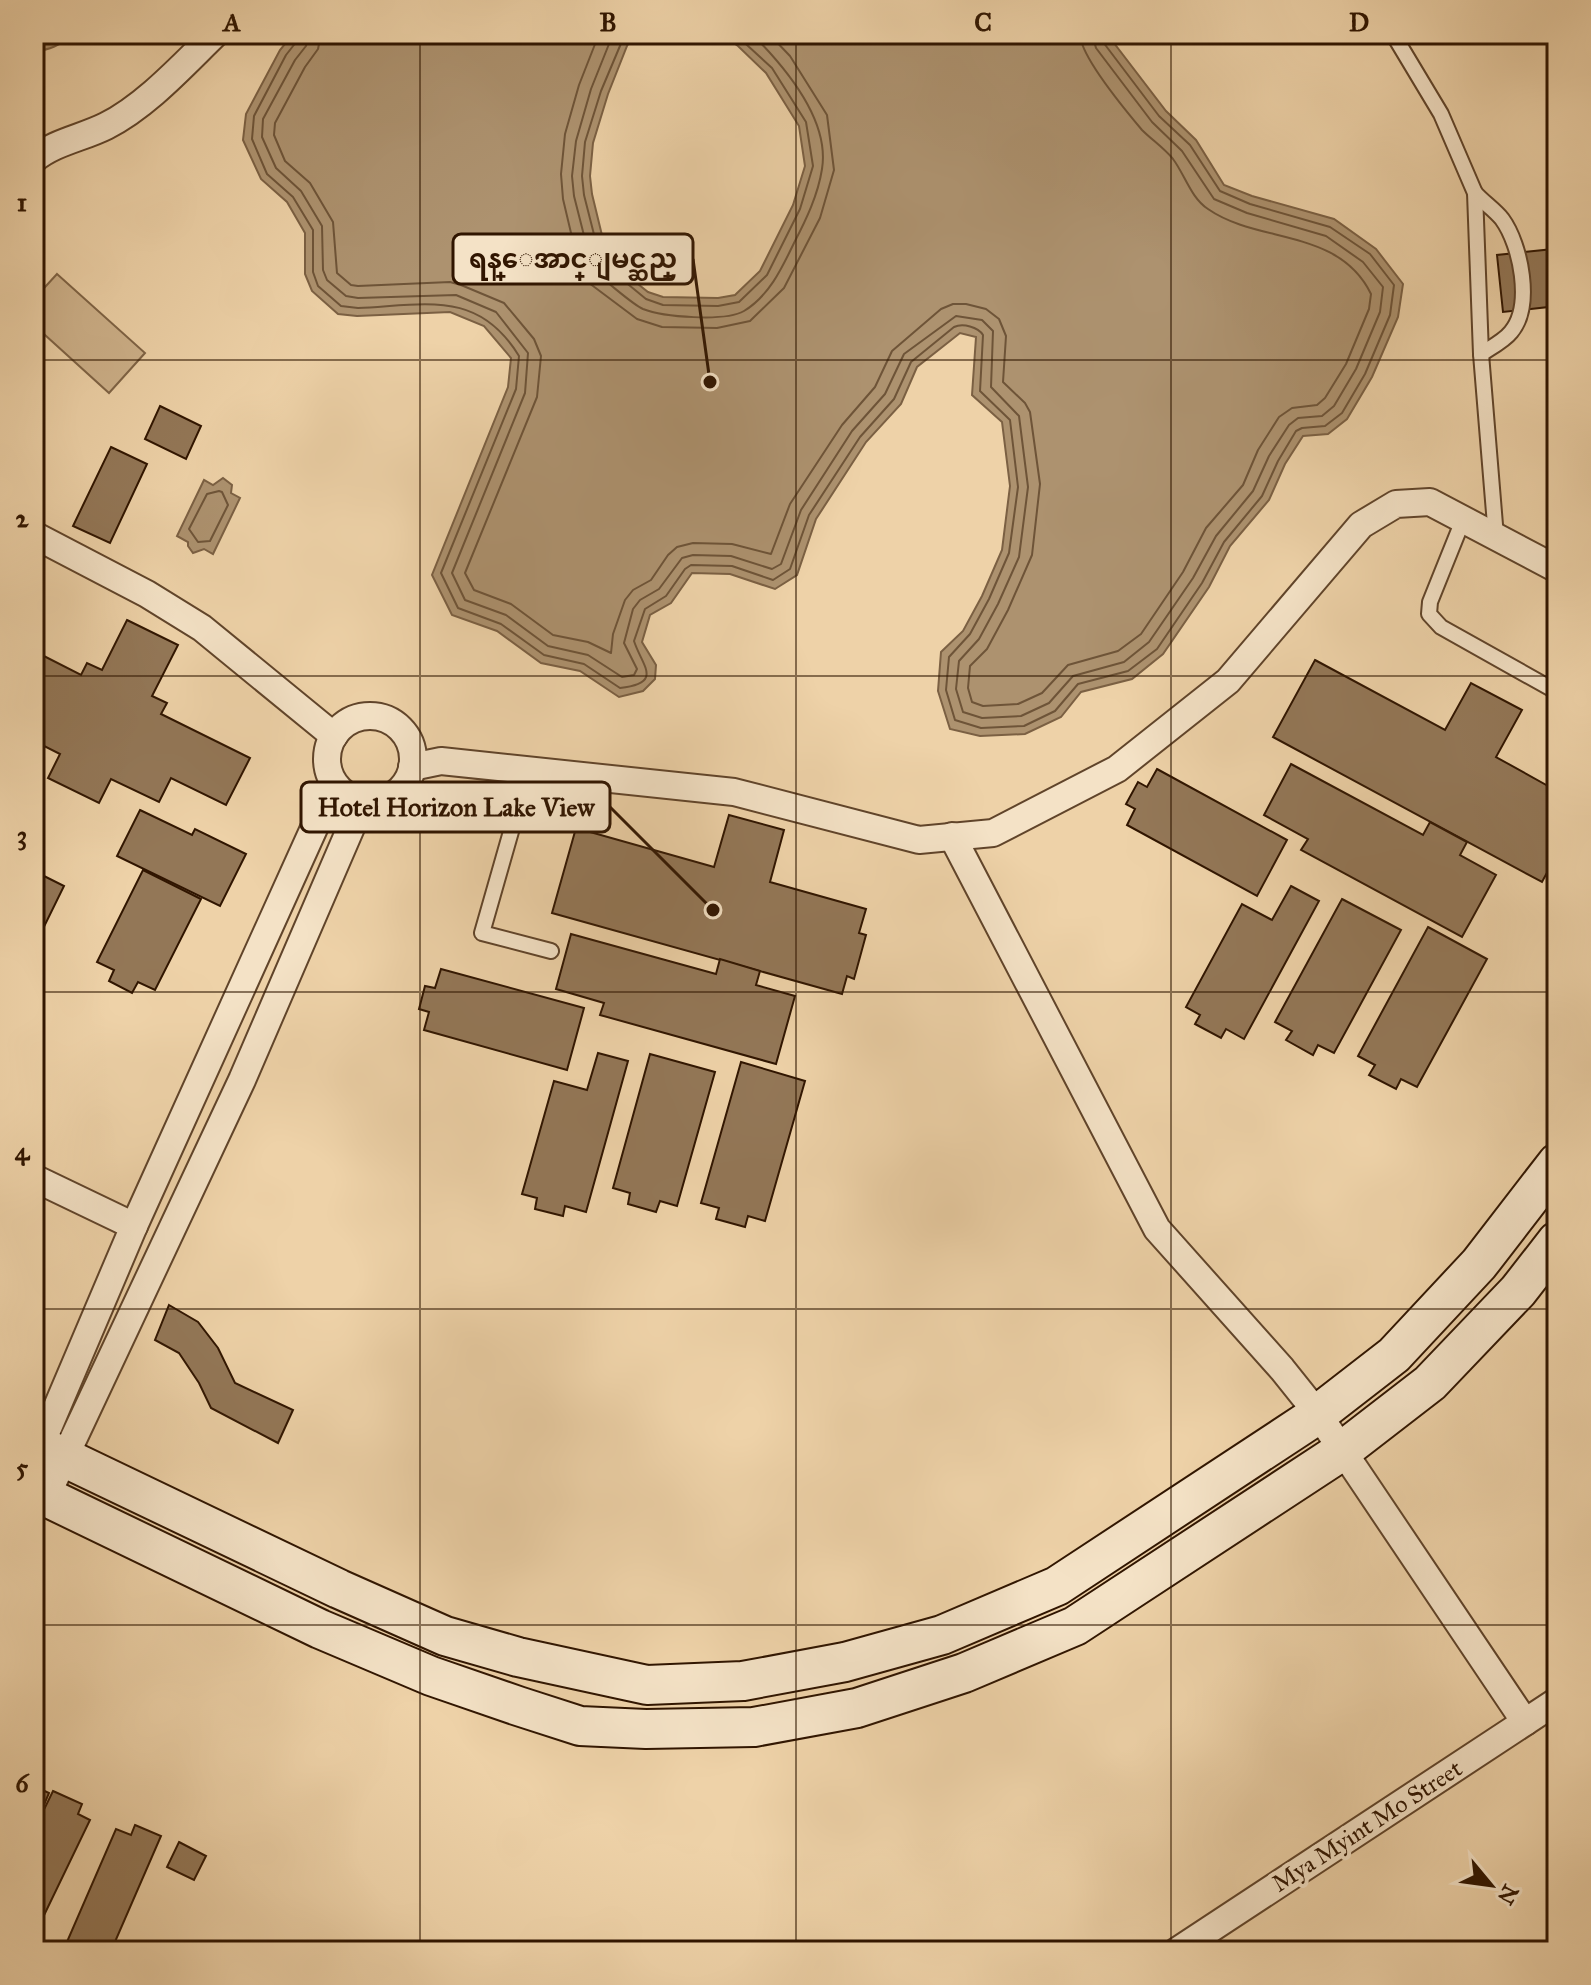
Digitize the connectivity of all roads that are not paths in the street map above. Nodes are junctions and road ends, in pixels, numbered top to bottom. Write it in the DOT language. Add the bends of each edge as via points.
graph roads {
  1 [pos="215,34"];
  2 [pos="1393,34"];
  3 [pos="34,159"];
  4 [pos="1475,193"];
  5 [pos="1481,354"];
  6 [pos="1463,520"];
  7 [pos="34,535"];
  8 [pos="1496,537"];
  9 [pos="1557,569"];
  10 [pos="1557,692"];
  11 [pos="334,736"];
  12 [pos="412,767"];
  13 [pos="523,770"];
  14 [pos="334,784"];
  15 [pos="362,802"];
  16 [pos="952,836"];
  17 [pos="551,951"];
  18 [pos="209,1064"];
  19 [pos="242,1080"];
  20 [pos="1557,1163"];
  21 [pos="34,1178"];
  22 [pos="134,1226"];
  23 [pos="1557,1241"];
  24 [pos="1318,1414"];
  25 [pos="1342,1451"];
  26 [pos="43,1452"];
  27 [pos="40,1494"];
  28 [pos="1557,1701"];
  29 [pos="1525,1722"];
  30 [pos="1177,1951"];
  1 -- 3 [label="street" via="164,84 108,125"];
  2 -- 4 [label="lane" via="1441,114"];
  4 -- 5 [label="lane"];
  4 -- 5 [label="lane" via="1502,220 1523,280 1520,317 1511,334"];
  5 -- 8 [label="lane"];
  6 -- 8 [label="street"];
  6 -- 10 [label="lane" via="1429,614 1441,627"];
  6 -- 16 [label="street" via="1430,502 1407,503 1361,525 1228,681 1117,769 993,833"];
  7 -- 11 [label="street" via="202,628"];
  8 -- 9 [label="street"];
  11 -- 12 [label="street" via="346,723 378,716 406,735"];
  11 -- 14 [label="street" via="328,751"];
  12 -- 13 [label="street" via="441,761"];
  12 -- 15 [label="street" via="395,795"];
  13 -- 16 [label="street" via="734,792 919,840"];
  13 -- 17 [label="lane" via="522,793 482,933"];
  14 -- 15 [label="street"];
  14 -- 18 [label="street"];
  15 -- 19 [label="street"];
  16 -- 24 [label="street" via="1157,1229"];
  18 -- 19 [label="street"];
  18 -- 22 [label="street"];
  19 -- 26 [label="street"];
  20 -- 24 [label="main road" via="1479,1264 1394,1355"];
  21 -- 22 [label="street"];
  22 -- 26 [label="street"];
  23 -- 25 [label="main road" via="1518,1291 1430,1383"];
  24 -- 25 [label="street"];
  24 -- 26 [label="main road" via="1057,1586 942,1635 845,1662 743,1681 647,1685 445,1636"];
  25 -- 27 [label="main road" via="1075,1626 964,1673 857,1708 754,1727 580,1726 543,1714 431,1676 320,1629"];
  25 -- 29 [label="street"];
  26 -- 27 [label="street"];
  28 -- 29 [label="street, Mya Myint Mo Street"];
  29 -- 30 [label="street, Mya Myint Mo Street"];
}
